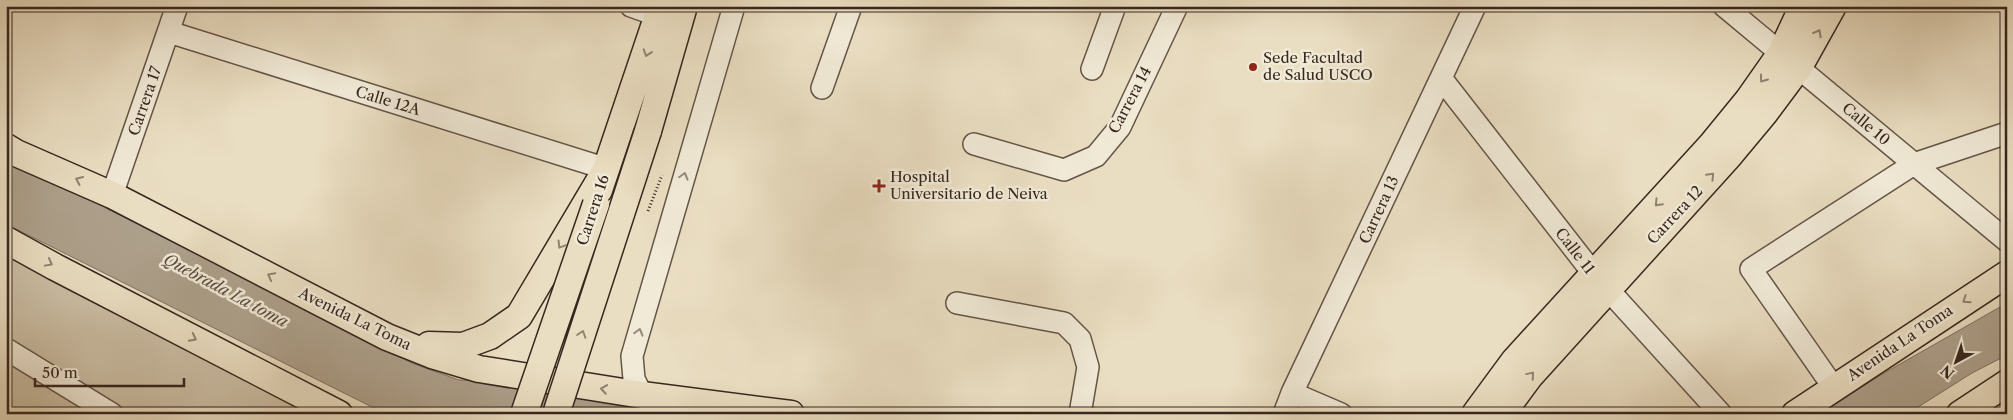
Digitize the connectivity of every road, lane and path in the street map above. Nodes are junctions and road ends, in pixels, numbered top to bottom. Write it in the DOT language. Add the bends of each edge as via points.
graph roads {
  1 [pos="177,6"];
  2 [pos="630,6"];
  3 [pos="684,6"];
  4 [pos="734,6"];
  5 [pos="851,6"];
  6 [pos="1115,6"];
  7 [pos="1177,6"];
  8 [pos="1476,6"];
  9 [pos="1724,6"];
  10 [pos="1803,6"];
  11 [pos="1833,6"];
  12 [pos="660,11"];
  13 [pos="169,32"];
  14 [pos="1790,60"];
  15 [pos="1092,69"];
  16 [pos="1441,78"];
  17 [pos="822,88"];
  18 [pos="2007,133"];
  19 [pos="974,144"];
  20 [pos="10,149"];
  21 [pos="1914,164"];
  22 [pos="605,171"];
  23 [pos="662,173"];
  24 [pos="112,195"];
  25 [pos="645,219"];
  26 [pos="6,240"];
  27 [pos="2007,241"];
  28 [pos="2007,274"];
  29 [pos="1600,281"];
  30 [pos="957,303"];
  31 [pos="387,337"];
  32 [pos="6,349"];
  33 [pos="2007,383"];
  34 [pos="1834,388"];
  35 [pos="1292,393"];
  36 [pos="642,395"];
  37 [pos="314,406"];
  38 [pos="112,414"];
  39 [pos="339,414"];
  40 [pos="524,414"];
  41 [pos="556,414"];
  42 [pos="791,414"];
  43 [pos="1080,414"];
  44 [pos="1284,414"];
  45 [pos="1341,414"];
  46 [pos="1476,414"];
  47 [pos="1502,414"];
  48 [pos="1721,414"];
  49 [pos="1795,414"];
  50 [pos="1960,414"];
  1 -- 13 [label="street, Carrera 17"];
  2 -- 12 [label="street"];
  41 -- 3 [label="main road, Carrera 16, one-way, bridge" via="648,131"];
  36 -- 4 [label="street, one-way" via="634,379 632,356"];
  5 -- 17 [label="street"];
  6 -- 15 [label="street"];
  7 -- 19 [label="street, Carrera 14" via="1120,127 1096,156 1064,170"];
  8 -- 16 [label="street, Carrera 13"];
  9 -- 14 [label="street, Calle 10"];
  10 -- 14 [label="main road, Carrera 12"];
  14 -- 11 [label="main road, Carrera 12, one-way"];
  12 -- 22 [label="main road, Carrera 16, one-way"];
  13 -- 22 [label="street, Calle 12A"];
  13 -- 24 [label="street, Carrera 17"];
  14 -- 21 [label="street, Calle 10"];
  14 -- 29 [label="main road, Carrera 12" via="1748,100"];
  16 -- 29 [label="street, Calle 11"];
  16 -- 35 [label="street, Carrera 13"];
  18 -- 21 [label="street"];
  24 -- 20 [label="main road, Avenida La Toma, one-way"];
  21 -- 27 [label="street, Calle 10"];
  21 -- 34 [label="street" via="1751,269"];
  22 -- 31 [label="main road, one-way" via="519,316 490,336 463,346 434,346"];
  22 -- 40 [label="main road, Carrera 16, bridge"];
  23 -- 25 [label="path"];
  31 -- 24 [label="main road, Avenida La Toma, one-way"];
  26 -- 37 [label="main road, one-way"];
  28 -- 34 [label="main road, Avenida La Toma, one-way"];
  29 -- 46 [label="main road, Carrera 12" via="1514,361"];
  47 -- 29 [label="main road, Carrera 12, one-way"];
  29 -- 48 [label="street, Calle 11"];
  30 -- 43 [label="street" via="1064,323 1080,339 1088,368"];
  36 -- 31 [label="main road, Avenida La Toma, one-way" via="479,369"];
  32 -- 38 [label="street"];
  33 -- 50 [label="main road"];
  34 -- 49 [label="main road, Avenida La Toma"];
  35 -- 44 [label="street, Carrera 13"];
  35 -- 45 [label="street"];
  36 -- 42 [label="main road, Avenida La Toma"];
  37 -- 39 [label="main road"];
}
